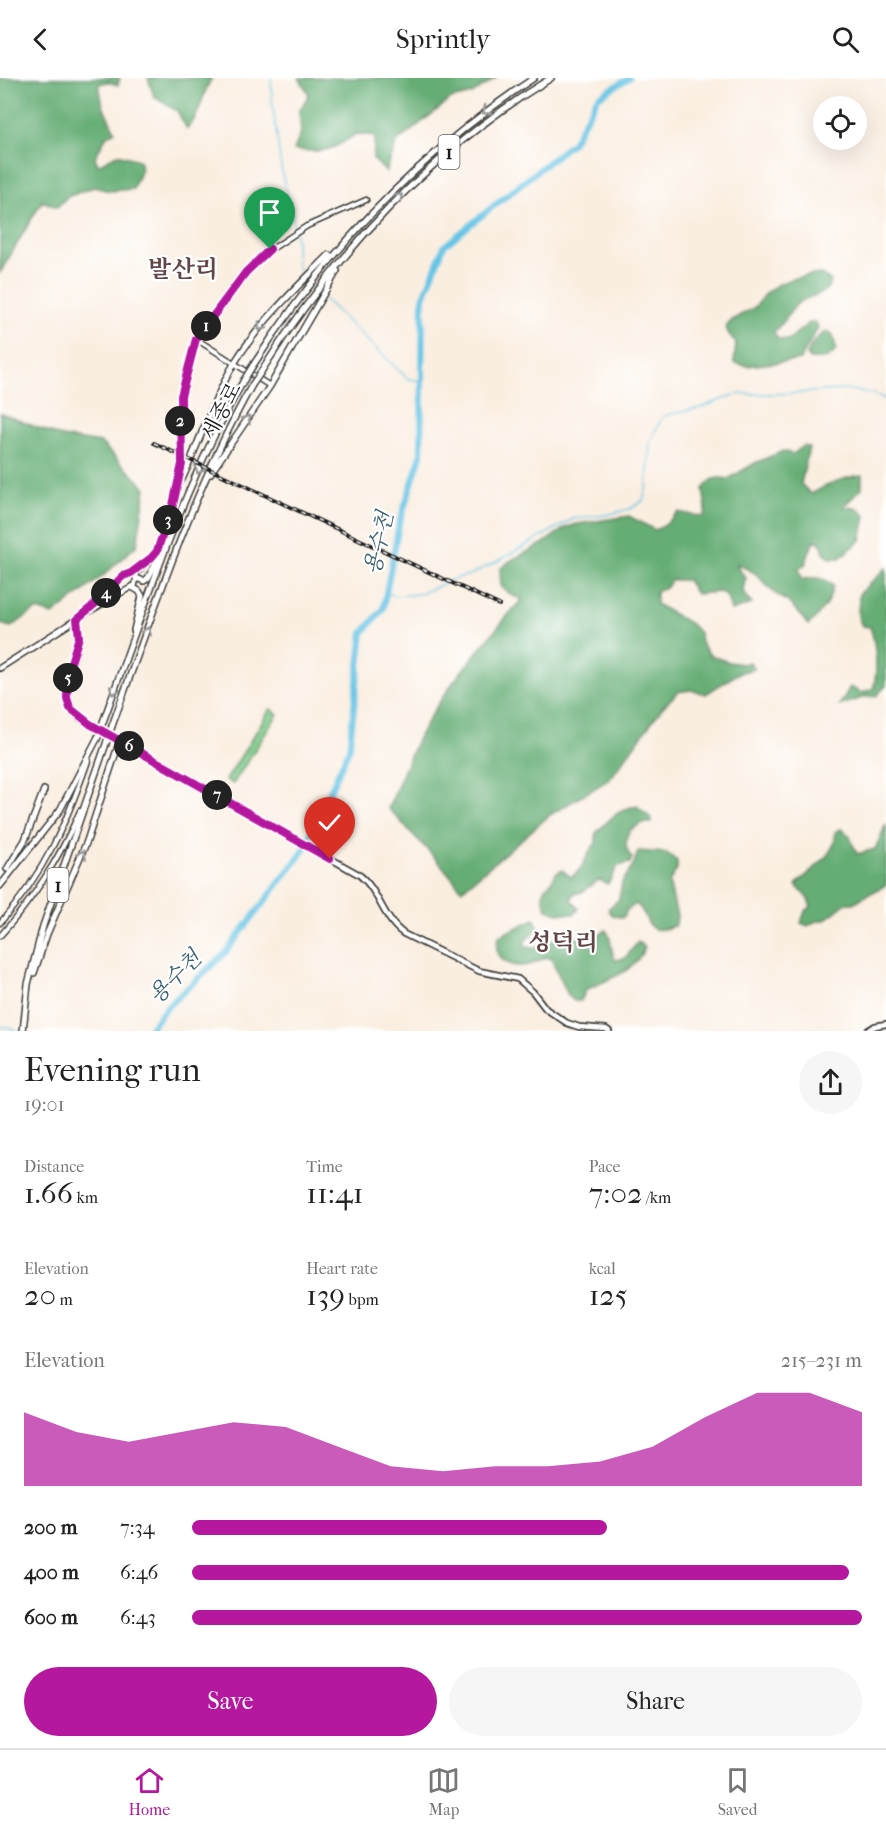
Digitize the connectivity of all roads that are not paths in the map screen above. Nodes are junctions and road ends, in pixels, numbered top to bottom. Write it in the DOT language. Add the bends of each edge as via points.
graph roads {
  1 [pos="534,78"];
  2 [pos="551,78"];
  3 [pos="366,200"];
  4 [pos="313,275"];
  5 [pos="326,284"];
  6 [pos="196,339"];
  7 [pos="234,364"];
  8 [pos="270,386"];
  9 [pos="203,485"];
  10 [pos="177,486"];
  11 [pos="178,522"];
  12 [pos="151,558"];
  13 [pos="131,573"];
  14 [pos="136,577"];
  15 [pos="122,578"];
  16 [pos="131,587"];
  17 [pos="79,618"];
  18 [pos="0,668"];
  19 [pos="123,668"];
  20 [pos="120,740"];
  21 [pos="93,746"];
  22 [pos="99,764"];
  23 [pos="44,790"];
  24 [pos="0,881"];
  25 [pos="0,886"];
  26 [pos="0,922"];
  27 [pos="0,936"];
  28 [pos="25,1007"];
  29 [pos="886,1024"];
  30 [pos="22,1031"];
  31 [pos="609,1031"];
  32 [pos="867,1031"];
  1 -- 4 [label="highway, 세종로 / 1, one-way" via="471,122 406,179"];
  5 -- 2 [label="highway, 세종로 / 1, one-way" via="358,240 403,194 479,127"];
  3 -- 6 [label="street" via="270,249 253,264"];
  4 -- 7 [label="highway, one-way" via="291,292"];
  4 -- 11 [label="highway, 세종로 / 1, one-way, bridge" via="225,413"];
  5 -- 8 [label="highway"];
  5 -- 9 [label="highway, 세종로 / 1, bridge" via="306,306 252,386"];
  6 -- 7 [label="street"];
  6 -- 10 [label="street" via="181,396 182,464"];
  7 -- 8 [label="street"];
  7 -- 10 [label="highway"];
  9 -- 8 [label="highway, one-way"];
  22 -- 9 [label="highway, 세종로 / 1, one-way, bridge"];
  10 -- 12 [label="street" via="162,539"];
  11 -- 14 [label="highway" via="148,578 144,581"];
  11 -- 19 [label="highway, 세종로 / 1"];
  12 -- 13 [label="street"];
  12 -- 14 [label="street"];
  13 -- 14 [label="street"];
  13 -- 15 [label="street"];
  14 -- 16 [label="street"];
  15 -- 16 [label="street" via="123,585"];
  15 -- 17 [label="street"];
  16 -- 17 [label="street"];
  16 -- 19 [label="highway" via="141,593 142,601"];
  17 -- 18 [label="main road"];
  17 -- 20 [label="main road" via="67,698 80,718"];
  19 -- 21 [label="highway, 세종로 / 1, one-way, bridge"];
  28 -- 20 [label="highway, one-way" via="40,952 87,841"];
  20 -- 31 [label="main road" via="366,880 404,934 479,971 518,980 546,1009 567,1023"];
  21 -- 25 [label="highway, 세종로 / 1" via="60,810"];
  21 -- 26 [label="street" via="47,859 18,903"];
  22 -- 27 [label="street" via="54,865"];
  22 -- 28 [label="highway, 세종로 / 1" via="43,926"];
  23 -- 24 [label="highway" via="26,840"];
  28 -- 30 [label="highway, 세종로 / 1"];
  29 -- 32 [label="main road"];
}
